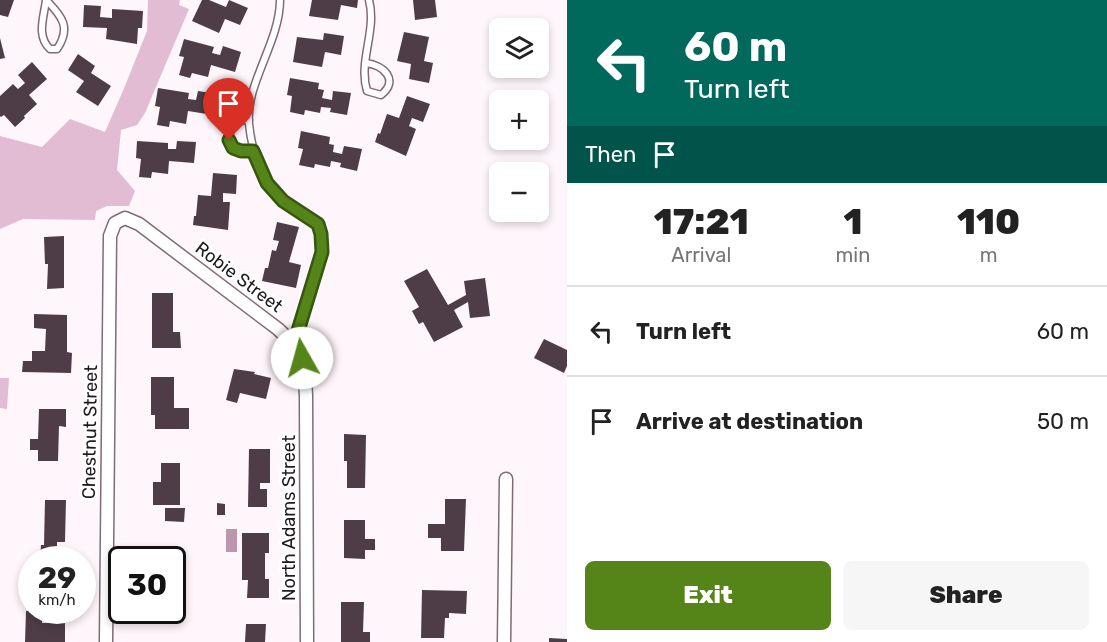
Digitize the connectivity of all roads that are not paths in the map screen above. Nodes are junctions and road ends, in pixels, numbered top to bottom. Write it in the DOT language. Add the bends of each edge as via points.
graph roads {
  1 [pos="46,0"];
  2 [pos="280,0"];
  3 [pos="369,0"];
  4 [pos="366,63"];
  5 [pos="249,120"];
  6 [pos="253,151"];
  7 [pos="115,223"];
  8 [pos="294,344"];
  9 [pos="306,394"];
  10 [pos="506,479"];
  11 [pos="106,642"];
  12 [pos="307,642"];
  13 [pos="504,642"];
  1 -- 1 [label="lane" via="43,43 57,50 65,28"];
  2 -- 5 [label="lane" via="280,16 250,100"];
  3 -- 4 [label="lane" via="372,22"];
  4 -- 4 [label="lane" via="367,91 381,95 390,85 389,79 384,70"];
  5 -- 6 [label="lane"];
  5 -- 6 [label="lane" via="235,123 229,140 233,148"];
  6 -- 8 [label="lane" via="267,183 283,201 318,224 321,234 322,252"];
  7 -- 8 [label="street, Robie Street" via="125,218 139,224"];
  7 -- 11 [label="street, Chestnut Street" via="110,236"];
  8 -- 9 [label="street, Robie Street" via="302,358"];
  9 -- 12 [label="street, North Adams Street"];
  10 -- 13 [label="street"];
}
